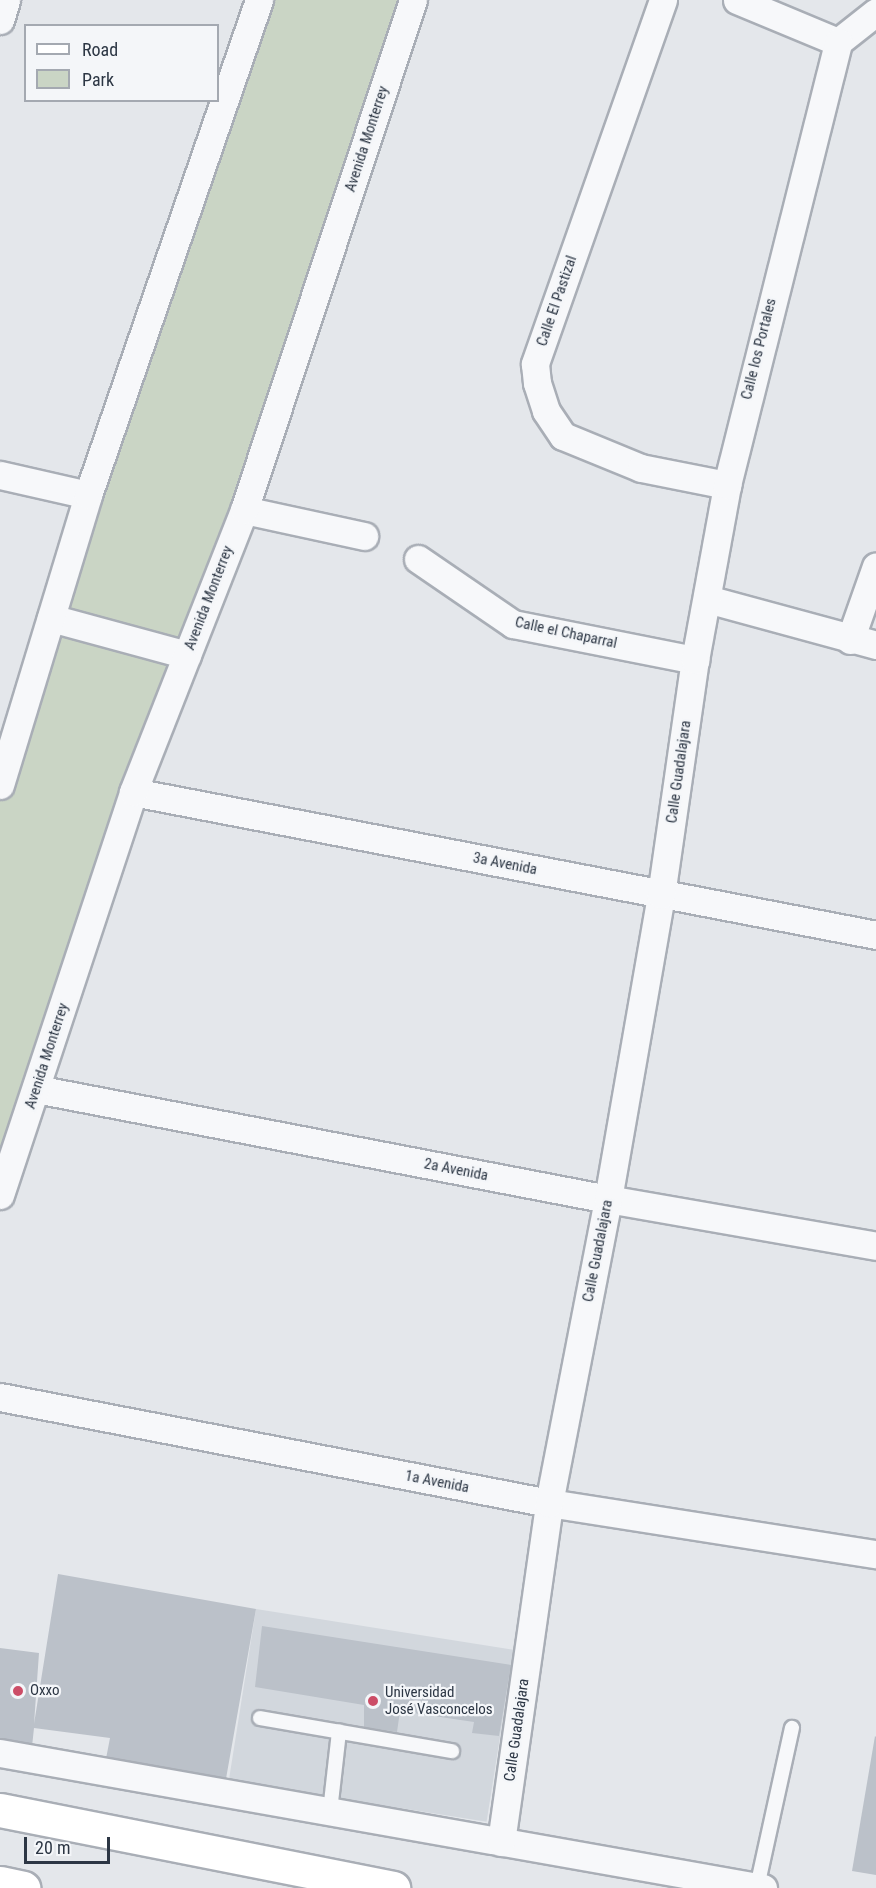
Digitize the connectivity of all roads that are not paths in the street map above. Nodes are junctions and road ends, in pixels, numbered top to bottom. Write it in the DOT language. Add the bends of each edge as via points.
graph roads {
  1 [pos="6,0"];
  2 [pos="259,0"];
  3 [pos="414,0"];
  4 [pos="663,0"];
  5 [pos="737,0"];
  6 [pos="876,12"];
  7 [pos="0,20"];
  8 [pos="838,42"];
  9 [pos="0,475"];
  10 [pos="727,486"];
  11 [pos="88,495"];
  12 [pos="244,510"];
  13 [pos="364,536"];
  14 [pos="418,559"];
  15 [pos="876,566"];
  16 [pos="707,599"];
  17 [pos="51,618"];
  18 [pos="863,642"];
  19 [pos="187,655"];
  20 [pos="695,660"];
  21 [pos="0,785"];
  22 [pos="133,792"];
  23 [pos="661,895"];
  24 [pos="876,935"];
  25 [pos="36,1089"];
  26 [pos="0,1195"];
  27 [pos="608,1199"];
  28 [pos="876,1246"];
  29 [pos="0,1398"];
  30 [pos="549,1503"];
  31 [pos="876,1554"];
  32 [pos="260,1718"];
  33 [pos="792,1728"];
  34 [pos="339,1732"];
  35 [pos="452,1751"];
  36 [pos="0,1753"];
  37 [pos="0,1810"];
  38 [pos="330,1811"];
  39 [pos="501,1842"];
  40 [pos="0,1883"];
  41 [pos="23,1888"];
  42 [pos="393,1888"];
  43 [pos="760,1888"];
  1 -- 7 [label="street"];
  2 -- 11 [label="street"];
  3 -- 12 [label="street, Avenida Monterrey"];
  4 -- 10 [label="street, Calle El Pastizal" via="535,364 537,383 546,411 563,436 641,468"];
  5 -- 8 [label="street"];
  6 -- 8 [label="street"];
  8 -- 10 [label="street, Calle los Portales"];
  9 -- 11 [label="street"];
  10 -- 16 [label="street, Calle los Portales"];
  11 -- 17 [label="street"];
  12 -- 13 [label="street"];
  12 -- 19 [label="street, Avenida Monterrey"];
  14 -- 20 [label="street, Calle el Chaparral" via="513,624"];
  15 -- 18 [label="street"];
  16 -- 18 [label="street"];
  16 -- 20 [label="street, Calle los Portales"];
  17 -- 19 [label="street"];
  17 -- 21 [label="street"];
  19 -- 22 [label="street, Avenida Monterrey"];
  20 -- 23 [label="street, Calle Guadalajara"];
  22 -- 23 [label="street, 3a Avenida"];
  22 -- 25 [label="street, Avenida Monterrey"];
  23 -- 24 [label="street, 3a Avenida"];
  23 -- 27 [label="street, Calle Guadalajara"];
  25 -- 26 [label="street, Avenida Monterrey"];
  25 -- 27 [label="street, 2a Avenida"];
  27 -- 28 [label="street, 2a Avenida"];
  27 -- 30 [label="street, Calle Guadalajara"];
  29 -- 30 [label="street, 1a Avenida"];
  30 -- 31 [label="street, 1a Avenida"];
  30 -- 39 [label="street, Calle Guadalajara"];
  32 -- 34 [label="lane"];
  33 -- 43 [label="lane"];
  34 -- 35 [label="lane"];
  34 -- 38 [label="lane"];
  36 -- 38 [label="street"];
  37 -- 42 [label="main road"];
  38 -- 39 [label="street"];
  39 -- 43 [label="street"];
  40 -- 41 [label="main road"];
}
